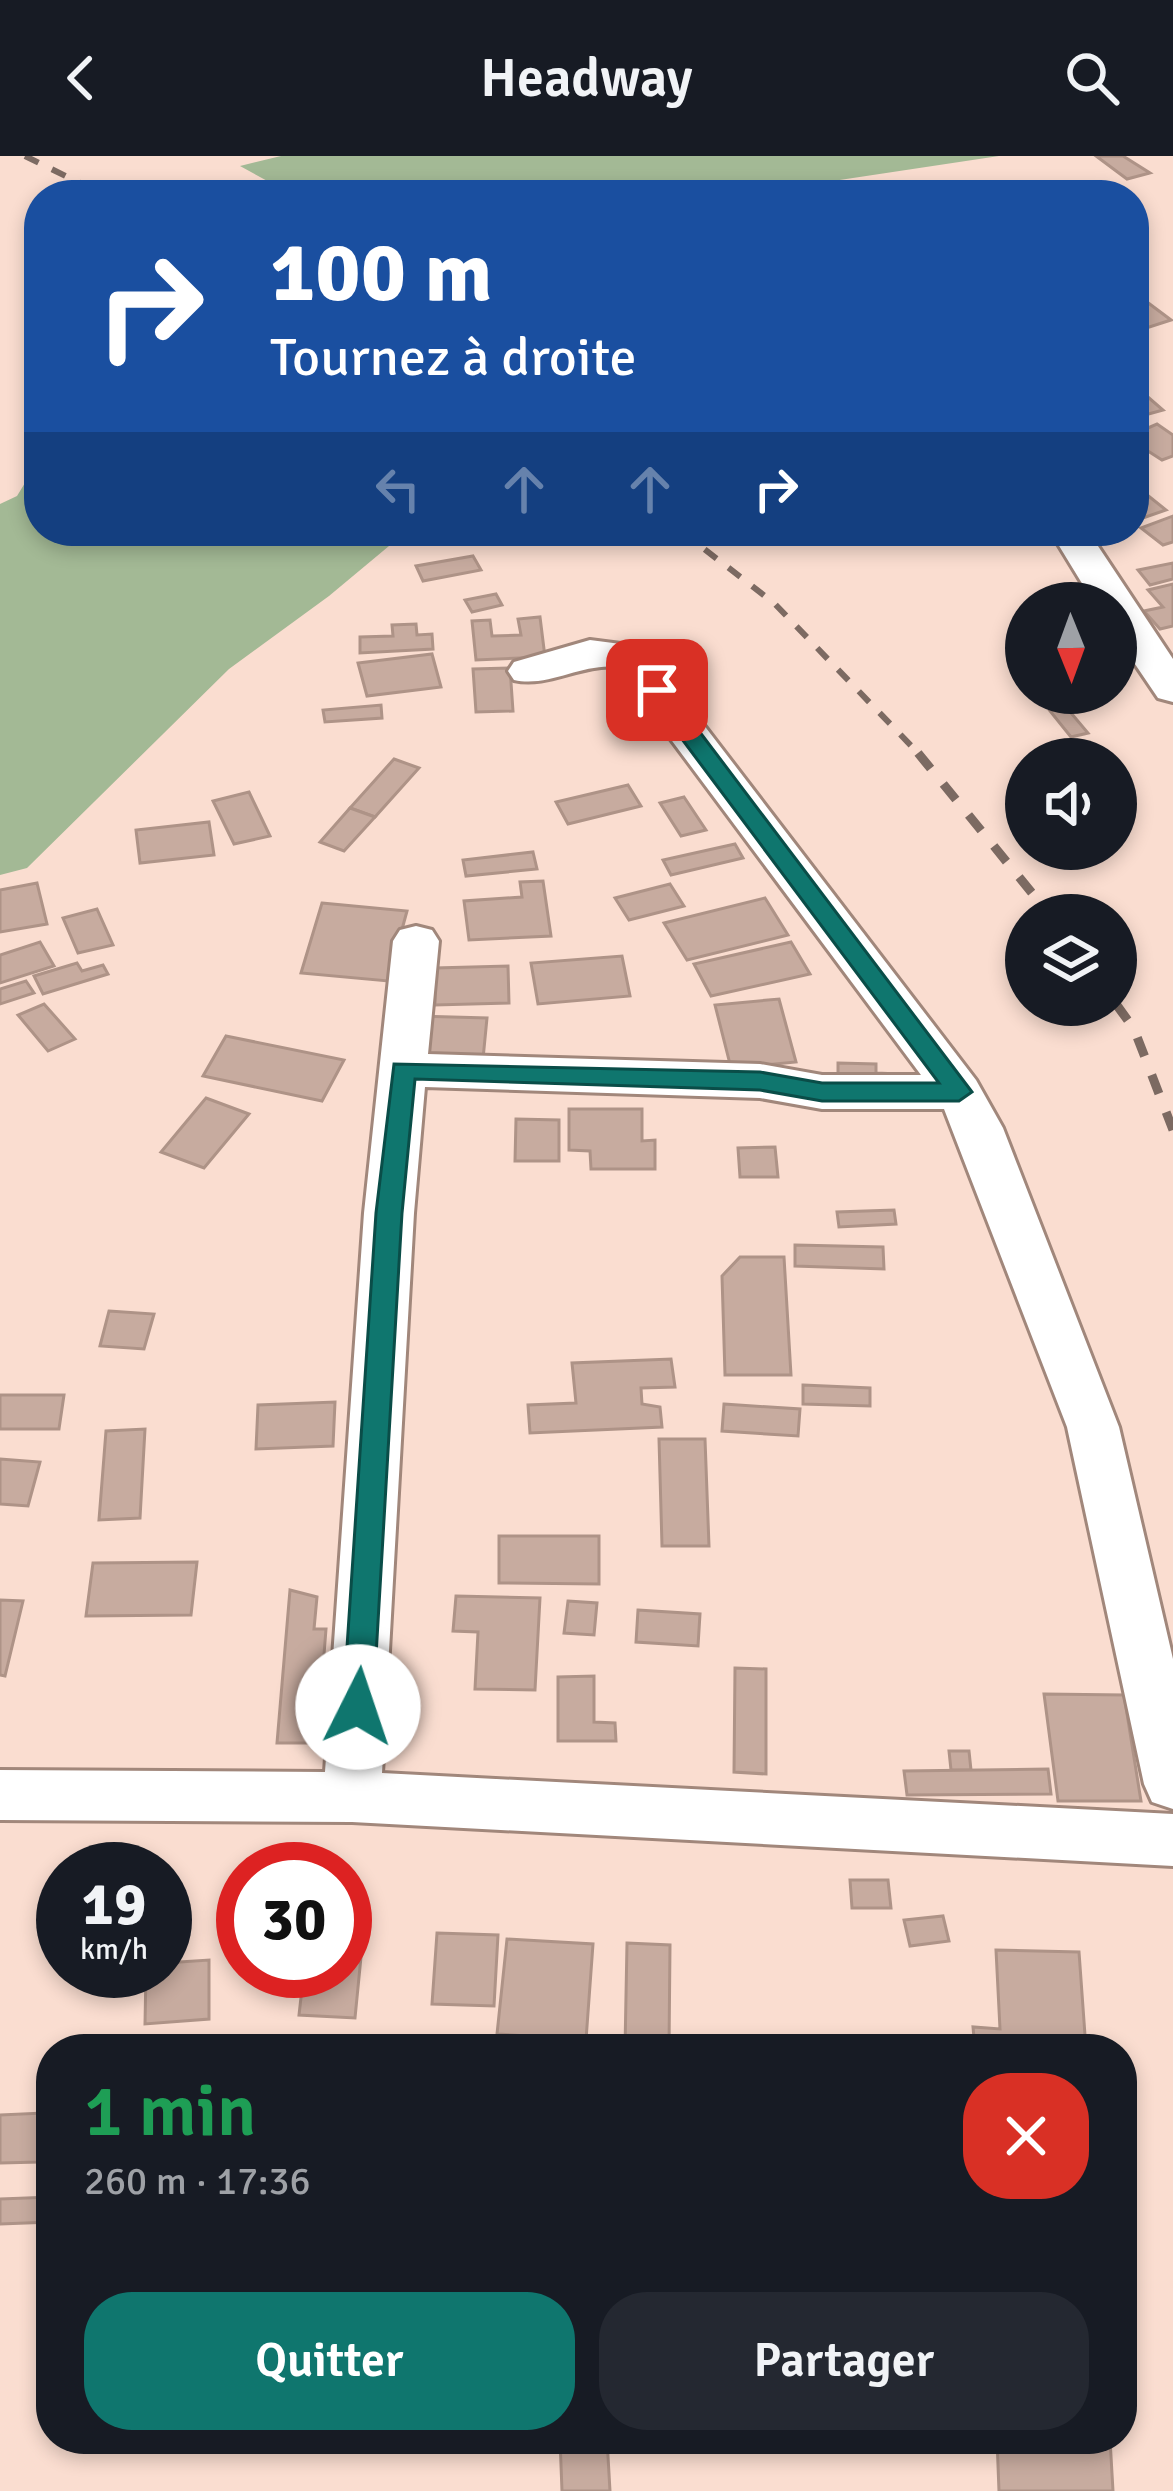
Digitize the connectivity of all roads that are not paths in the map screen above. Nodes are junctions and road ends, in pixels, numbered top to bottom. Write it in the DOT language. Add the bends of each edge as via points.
graph roads {
  1 [pos="1078,546"];
  2 [pos="1101,582"];
  3 [pos="1137,636"];
  4 [pos="529,671"];
  5 [pos="1173,688"];
  6 [pos="416,941"];
  7 [pos="403,1070"];
  8 [pos="959,1092"];
  9 [pos="1173,1784"];
  10 [pos="0,1795"];
  11 [pos="352,1797"];
  12 [pos="1173,1840"];
  1 -- 2 [label="street"];
  3 -- 5 [label="street"];
  4 -- 8 [label="street" via="590,652 630,656"];
  6 -- 7 [label="street"];
  7 -- 8 [label="street"];
  7 -- 11 [label="street"];
  8 -- 9 [label="street" via="1093,1427"];
  10 -- 11 [label="street"];
  11 -- 12 [label="street"];
}
